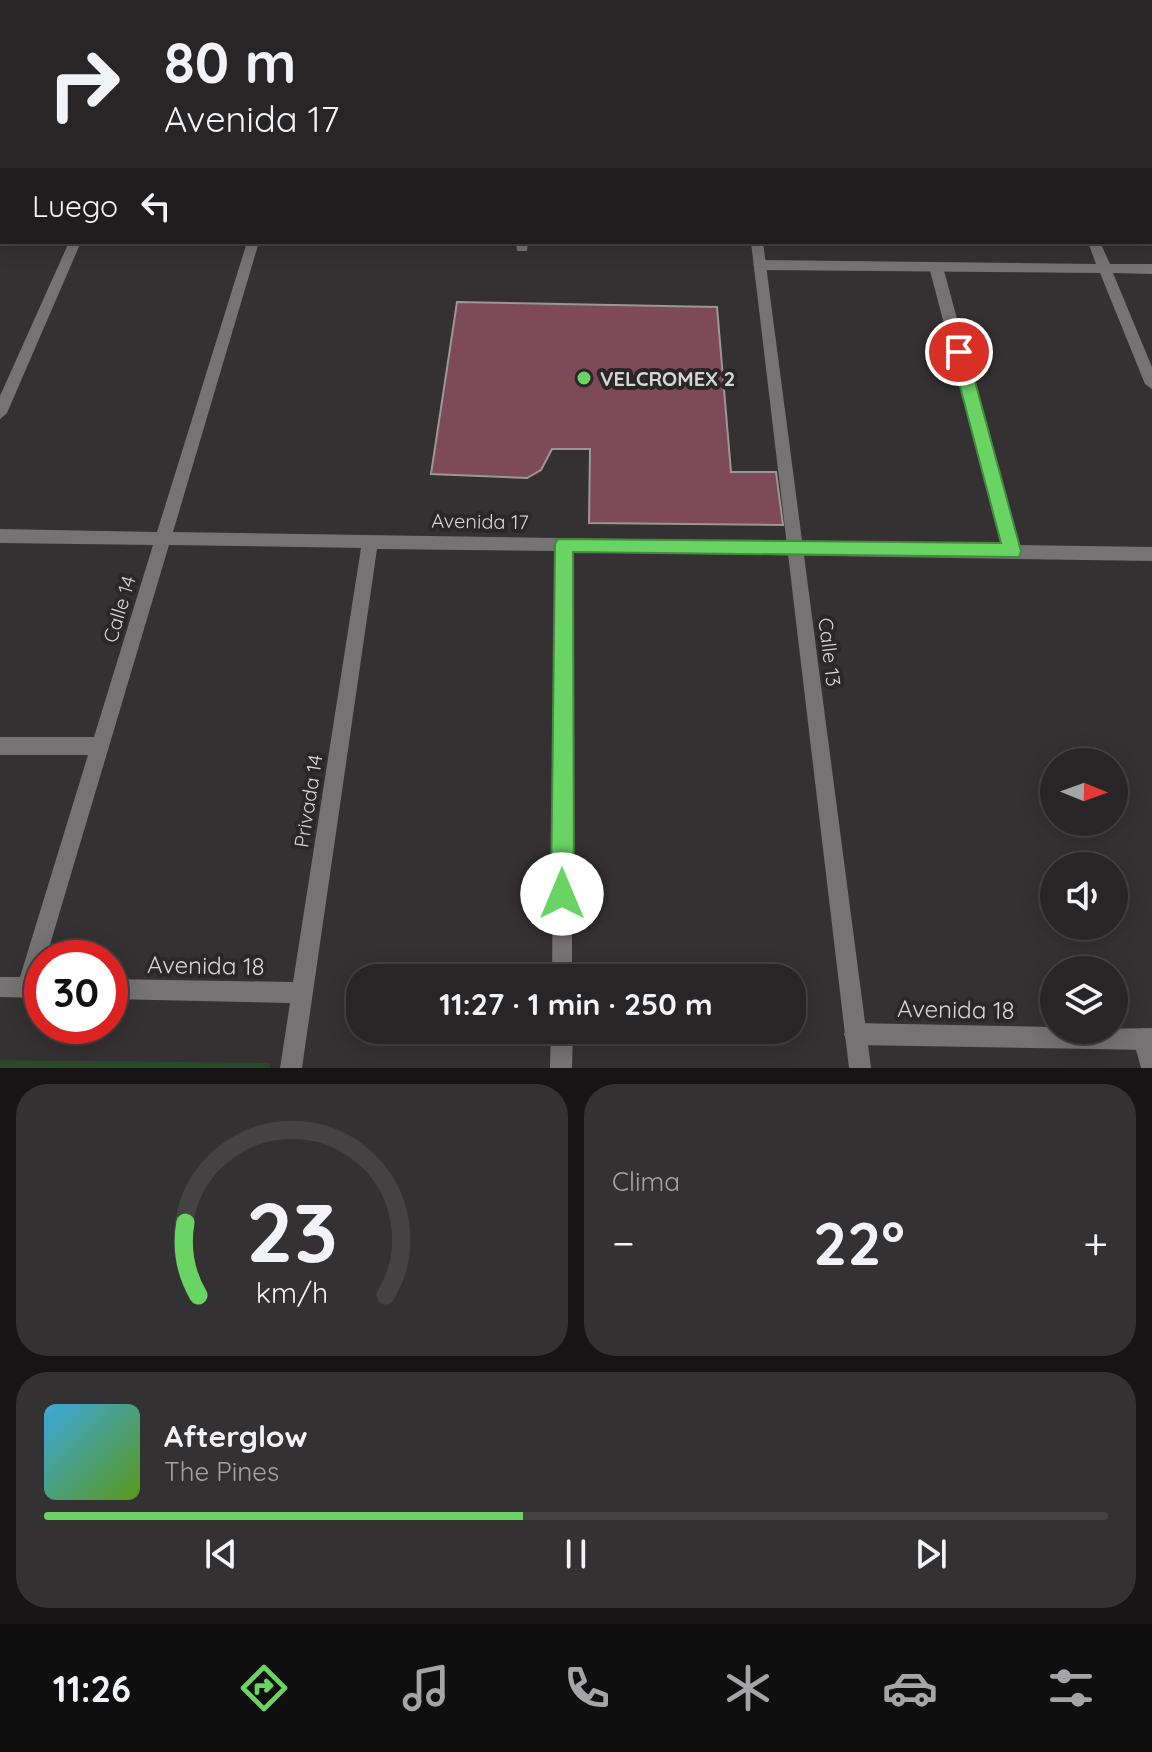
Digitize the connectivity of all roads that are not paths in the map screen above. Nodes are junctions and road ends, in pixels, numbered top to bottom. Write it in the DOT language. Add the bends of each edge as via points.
graph roads {
  1 [pos="74,244"];
  2 [pos="252,244"];
  3 [pos="757,244"];
  4 [pos="1095,244"];
  5 [pos="760,265"];
  6 [pos="936,267"];
  7 [pos="1105,269"];
  8 [pos="1152,269"];
  9 [pos="1152,384"];
  10 [pos="0,413"];
  11 [pos="0,536"];
  12 [pos="164,538"];
  13 [pos="370,541"];
  14 [pos="564,544"];
  15 [pos="795,548"];
  16 [pos="1012,551"];
  17 [pos="1152,554"];
  18 [pos="0,746"];
  19 [pos="100,746"];
  20 [pos="47,940"];
  21 [pos="562,964"];
  22 [pos="0,987"];
  23 [pos="24,988"];
  24 [pos="128,989"];
  25 [pos="301,993"];
  26 [pos="855,1034"];
  27 [pos="1148,1039"];
  28 [pos="562,1044"];
  29 [pos="291,1068"];
  30 [pos="561,1068"];
  31 [pos="860,1068"];
  32 [pos="1152,1068"];
  1 -- 10 [label="street"];
  2 -- 12 [label="street, Calle 14"];
  3 -- 5 [label="street, Calle 13"];
  4 -- 7 [label="street"];
  5 -- 6 [label="street"];
  5 -- 15 [label="street, Calle 13"];
  6 -- 7 [label="street"];
  6 -- 16 [label="street"];
  7 -- 8 [label="street"];
  7 -- 9 [label="street"];
  11 -- 12 [label="street, Avenida 17"];
  12 -- 13 [label="street, Avenida 17"];
  12 -- 19 [label="street, Calle 14"];
  13 -- 14 [label="street, Avenida 17"];
  13 -- 25 [label="street, Privada 14"];
  14 -- 15 [label="street, Avenida 17"];
  14 -- 21 [label="street"];
  15 -- 16 [label="street, Avenida 17"];
  15 -- 26 [label="street, Calle 13"];
  16 -- 17 [label="street, Avenida 17"];
  18 -- 19 [label="street"];
  19 -- 20 [label="street, Calle 14"];
  22 -- 23 [label="street"];
  24 -- 25 [label="street, Avenida 18"];
  25 -- 29 [label="street, Privada 14"];
  26 -- 27 [label="street, Avenida 18"];
  26 -- 31 [label="street, Calle 13"];
  27 -- 32 [label="street"];
  28 -- 30 [label="street"];
}
